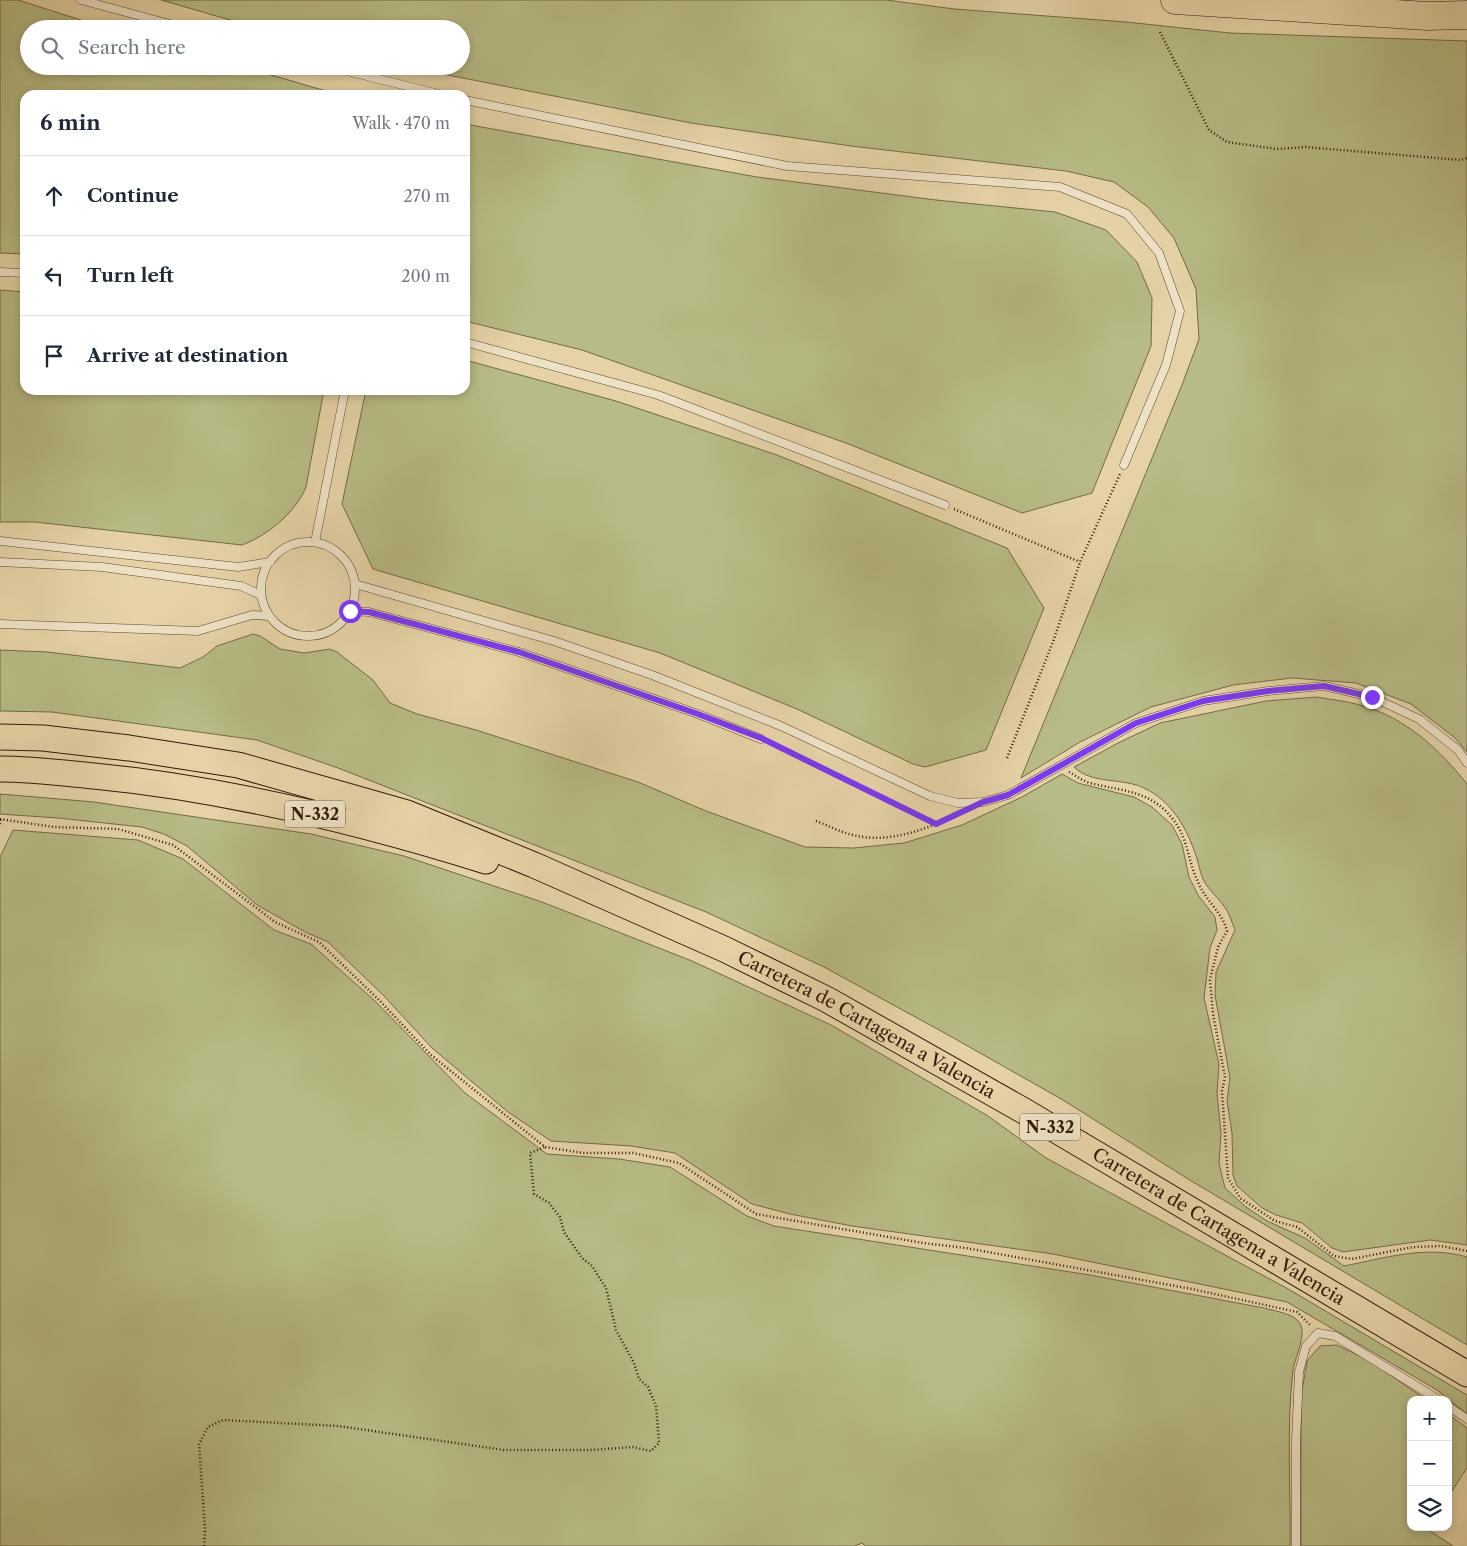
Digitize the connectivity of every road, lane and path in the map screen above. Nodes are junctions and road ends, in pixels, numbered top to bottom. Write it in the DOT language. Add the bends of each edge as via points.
graph roads {
  1 [pos="81,0"];
  2 [pos="1175,0"];
  3 [pos="1467,15"];
  4 [pos="155,20"];
  5 [pos="1160,32"];
  6 [pos="354,75"];
  7 [pos="399,90"];
  8 [pos="470,101"];
  9 [pos="1467,158"];
  10 [pos="0,272"];
  11 [pos="20,273"];
  12 [pos="470,343"];
  13 [pos="344,395"];
  14 [pos="1124,465"];
  15 [pos="945,505"];
  16 [pos="0,541"];
  17 [pos="315,542"];
  18 [pos="0,562"];
  19 [pos="270,562"];
  20 [pos="1080,562"];
  21 [pos="355,584"];
  22 [pos="261,595"];
  23 [pos="350,611"];
  24 [pos="269,616"];
  25 [pos="0,624"];
  26 [pos="0,737"];
  27 [pos="761,738"];
  28 [pos="1007,758"];
  29 [pos="1467,763"];
  30 [pos="1057,766"];
  31 [pos="0,769"];
  32 [pos="983,802"];
  33 [pos="1,819"];
  34 [pos="816,821"];
  35 [pos="0,824"];
  36 [pos="936,824"];
  37 [pos="622,904"];
  38 [pos="545,1147"];
  39 [pos="1467,1250"];
  40 [pos="1318,1333"];
  41 [pos="1467,1374"];
  42 [pos="1433,1396"];
  43 [pos="1452,1409"];
  44 [pos="1467,1419"];
  45 [pos="204,1546"];
  46 [pos="1296,1546"];
  1 -- 4 [label="lane"];
  2 -- 3 [label="highway" via="1427,16"];
  5 -- 9 [label="path" via="1209,130 1227,142 1278,149 1305,146 1348,152"];
  6 -- 7 [label="lane"];
  8 -- 14 [label="lane" via="787,166 1060,187 1127,214 1159,253 1180,311 1166,365"];
  10 -- 11 [label="lane"];
  12 -- 15 [label="lane" via="658,395"];
  13 -- 17 [label="lane"];
  14 -- 20 [label="path"];
  15 -- 20 [label="path"];
  16 -- 19 [label="lane" via="238,567"];
  17 -- 19 [label="lane" via="290,545"];
  17 -- 21 [label="lane" via="342,556 351,569"];
  18 -- 22 [label="lane" via="102,567 241,586"];
  19 -- 22 [label="lane" via="264,572"];
  20 -- 28 [label="path" via="1053,642"];
  21 -- 23 [label="lane"];
  21 -- 32 [label="lane" via="554,641 652,675 781,726 930,796 958,803"];
  22 -- 24 [label="lane"];
  23 -- 24 [label="lane" via="336,628 307,636 292,634"];
  23 -- 27 [label="lane" via="369,612 519,652"];
  24 -- 25 [label="lane" via="252,614 198,631"];
  26 -- 37 [label="highway, Carretera de Cartagena a Valencia / N-332" via="43,738 129,748 229,764 330,790 407,813"];
  27 -- 36 [label="path"];
  29 -- 30 [label="lane" via="1458,750 1419,718 1372,697 1324,686 1203,701 1136,723"];
  30 -- 32 [label="lane" via="1008,795"];
  30 -- 39 [label="path" via="1088,782 1138,792 1153,800 1176,824 1186,843 1198,883 1224,919 1227,931 1218,948 1210,980 1225,1077 1222,1091 1228,1178 1240,1198 1275,1221 1297,1227 1334,1256 1352,1259 1413,1247 1441,1246"];
  31 -- 37 [label="highway, Carretera de Cartagena a Valencia / N-332" via="121,778 258,801 389,830"];
  32 -- 36 [label="path"];
  33 -- 35 [label="path"];
  33 -- 38 [label="path" via="54,827 118,829 173,845 275,922 319,942 431,1055"];
  34 -- 36 [label="path" via="850,835 883,838 922,831"];
  37 -- 41 [label="highway, Carretera de Cartagena a Valencia / N-332" via="778,974 933,1058"];
  38 -- 40 [label="path" via="583,1153 633,1153 679,1164 756,1214 1192,1289 1297,1312"];
  38 -- 45 [label="path" via="530,1153 534,1194 549,1203 560,1217 564,1232 606,1288 616,1330 656,1406 659,1443 651,1451 633,1447 504,1450 338,1426 223,1420 208,1427 199,1444"];
  40 -- 42 [label="lane" via="1336,1336"];
  40 -- 46 [label="lane" via="1306,1346 1299,1372"];
  43 -- 44 [label="lane"];
}
